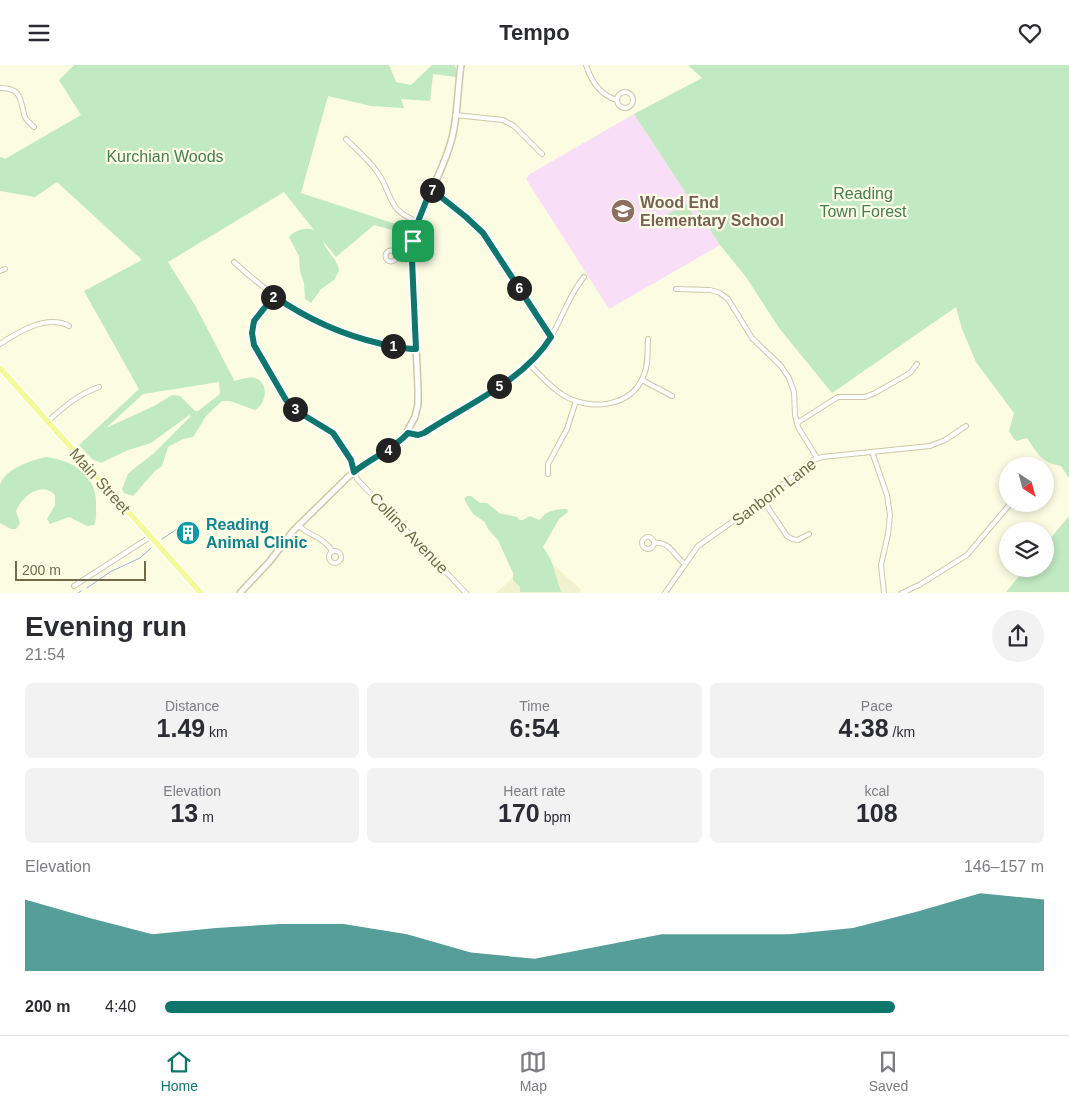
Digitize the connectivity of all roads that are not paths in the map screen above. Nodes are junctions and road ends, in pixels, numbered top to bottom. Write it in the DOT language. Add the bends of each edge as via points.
graph roads {
  1 [pos="461,65"];
  2 [pos="586,65"];
  3 [pos="0,88"];
  4 [pos="617,100"];
  5 [pos="456,115"];
  6 [pos="34,127"];
  7 [pos="346,139"];
  8 [pos="542,154"];
  9 [pos="431,189"];
  10 [pos="418,222"];
  11 [pos="396,258"];
  12 [pos="412,260"];
  13 [pos="234,261"];
  14 [pos="5,269"];
  15 [pos="0,271"];
  16 [pos="584,277"];
  17 [pos="676,289"];
  18 [pos="274,296"];
  19 [pos="69,326"];
  20 [pos="551,337"];
  21 [pos="648,339"];
  22 [pos="0,344"];
  23 [pos="416,349"];
  24 [pos="529,364"];
  25 [pos="918,364"];
  26 [pos="0,368"];
  27 [pos="642,380"];
  28 [pos="99,387"];
  29 [pos="672,396"];
  30 [pos="576,401"];
  31 [pos="47,422"];
  32 [pos="797,423"];
  33 [pos="966,426"];
  34 [pos="408,433"];
  35 [pos="872,452"];
  36 [pos="816,458"];
  37 [pos="354,472"];
  38 [pos="548,474"];
  39 [pos="763,500"];
  40 [pos="1002,513"];
  41 [pos="298,525"];
  42 [pos="809,534"];
  43 [pos="150,537"];
  44 [pos="654,543"];
  45 [pos="332,551"];
  46 [pos="685,564"];
  47 [pos="74,586"];
  48 [pos="201,593"];
  49 [pos="240,593"];
  50 [pos="466,593"];
  51 [pos="665,593"];
  52 [pos="884,593"];
  53 [pos="902,593"];
  1 -- 5 [label="main road"];
  2 -- 4 [label="street" via="597,87"];
  3 -- 6 [label="street" via="11,89 19,95 25,117"];
  4 -- 4 [label="street" via="624,108 632,100 625,92"];
  5 -- 8 [label="street" via="503,120 514,126"];
  5 -- 9 [label="main road" via="450,146"];
  7 -- 10 [label="street" via="374,168 396,209"];
  9 -- 10 [label="main road"];
  9 -- 20 [label="street" via="483,233"];
  10 -- 12 [label="main road"];
  11 -- 12 [label="street"];
  12 -- 23 [label="main road"];
  13 -- 18 [label="street"];
  14 -- 15 [label="street"];
  16 -- 20 [label="street"];
  17 -- 32 [label="street" via="710,289 728,299 752,338 789,378"];
  18 -- 23 [label="street" via="313,320 343,333"];
  18 -- 37 [label="street, Collins Avenue" via="254,321 254,345 286,400 297,411 333,433 351,460"];
  19 -- 22 [label="street" via="57,321 37,325"];
  20 -- 24 [label="street"];
  21 -- 27 [label="street" via="648,360"];
  23 -- 34 [label="main road" via="418,404"];
  24 -- 30 [label="street" via="555,389"];
  24 -- 34 [label="street" via="424,433"];
  25 -- 32 [label="street" via="910,373 875,393 865,397 838,397"];
  26 -- 31 [label="main road, Main Street"];
  27 -- 29 [label="street"];
  27 -- 30 [label="street" via="630,394 613,402 592,404"];
  28 -- 31 [label="street" via="73,399"];
  30 -- 38 [label="street" via="567,429 548,463"];
  31 -- 43 [label="main road, Main Street"];
  32 -- 36 [label="street"];
  33 -- 35 [label="street, Sanborn Lane" via="934,445"];
  34 -- 37 [label="main road" via="395,446"];
  35 -- 36 [label="street, Sanborn Lane"];
  35 -- 52 [label="street" via="887,495 890,515 881,565"];
  36 -- 39 [label="street, Sanborn Lane"];
  37 -- 41 [label="main road"];
  37 -- 50 [label="street, Collins Avenue" via="357,479"];
  39 -- 42 [label="street" via="789,537 798,540"];
  39 -- 46 [label="street, Sanborn Lane" via="698,545"];
  40 -- 53 [label="street" via="967,555"];
  41 -- 45 [label="street" via="322,540"];
  41 -- 49 [label="main road"];
  43 -- 47 [label="street"];
  43 -- 48 [label="main road, Main Street"];
  44 -- 46 [label="street" via="666,544"];
  46 -- 51 [label="street, Sanborn Lane"];
}
